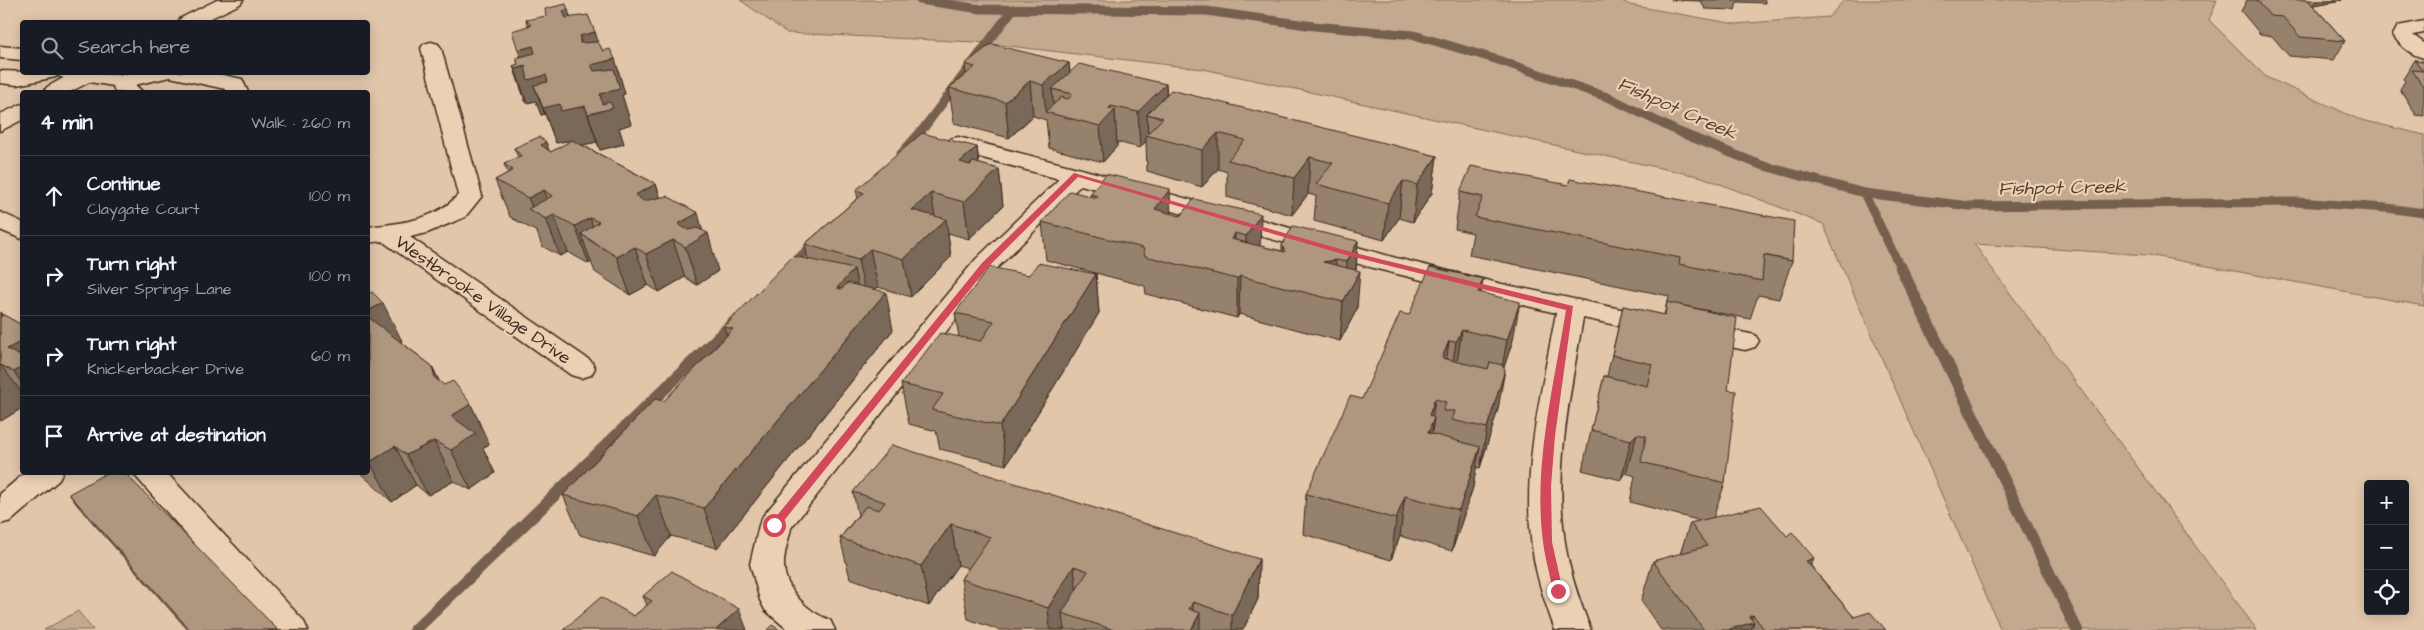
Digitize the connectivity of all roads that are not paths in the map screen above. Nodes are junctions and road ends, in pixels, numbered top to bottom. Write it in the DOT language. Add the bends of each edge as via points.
graph roads {
  1 [pos="232,0"];
  2 [pos="192,20"];
  3 [pos="2424,27"];
  4 [pos="431,48"];
  5 [pos="0,52"];
  6 [pos="2424,52"];
  7 [pos="20,54"];
  8 [pos="35,75"];
  9 [pos="80,75"];
  10 [pos="85,75"];
  11 [pos="158,75"];
  12 [pos="190,75"];
  13 [pos="0,77"];
  14 [pos="128,87"];
  15 [pos="58,90"];
  16 [pos="236,90"];
  17 [pos="20,112"];
  18 [pos="0,124"];
  19 [pos="958,144"];
  20 [pos="1077,175"];
  21 [pos="0,220"];
  22 [pos="20,231"];
  23 [pos="377,234"];
  24 [pos="1570,308"];
  25 [pos="1745,341"];
  26 [pos="581,368"];
  27 [pos="44,475"];
  28 [pos="150,475"];
  29 [pos="0,512"];
  30 [pos="290,630"];
  31 [pos="817,630"];
  32 [pos="1573,630"];
  1 -- 2 [label="street"];
  3 -- 6 [label="street" via="2405,30 2403,35"];
  4 -- 23 [label="street, Westbrooke Village Drive" via="470,196 456,212 418,228"];
  5 -- 7 [label="street"];
  8 -- 13 [label="street" via="17,79"];
  9 -- 15 [label="street"];
  10 -- 14 [label="street"];
  11 -- 14 [label="street"];
  12 -- 16 [label="street" via="234,84"];
  17 -- 18 [label="street"];
  19 -- 20 [label="street"];
  20 -- 24 [label="street" via="1349,254"];
  20 -- 31 [label="street" via="985,265 774,525 767,564 777,600 810,628"];
  21 -- 22 [label="street"];
  23 -- 26 [label="street, Westbrooke Village Drive"];
  24 -- 25 [label="street"];
  24 -- 32 [label="street" via="1550,436 1546,486 1548,542 1558,591"];
  27 -- 29 [label="street"];
  28 -- 30 [label="street"];
}
